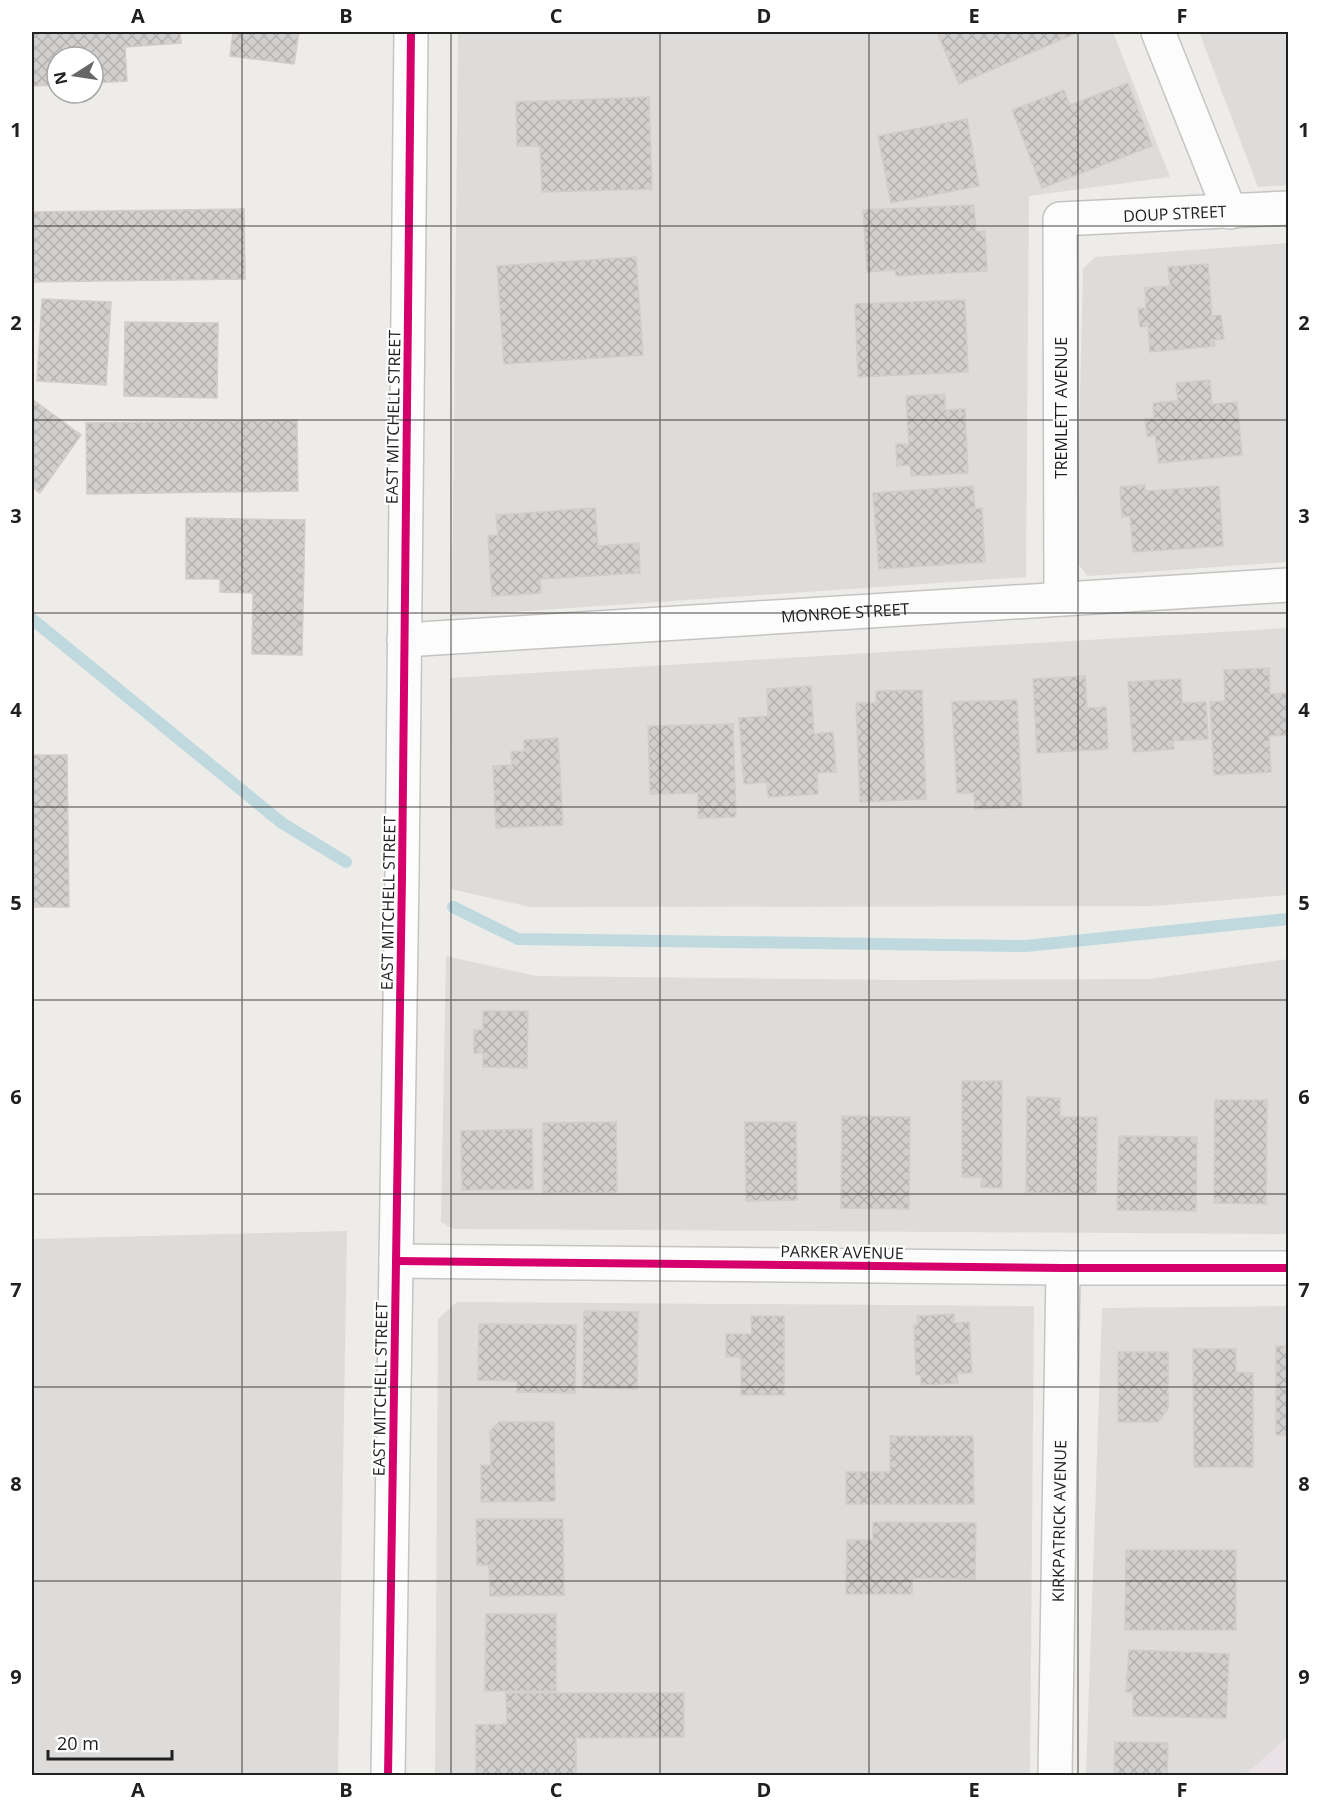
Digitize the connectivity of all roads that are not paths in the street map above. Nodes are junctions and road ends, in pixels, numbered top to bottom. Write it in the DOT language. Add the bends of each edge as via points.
graph roads {
  1 [pos="411,32"];
  2 [pos="1158,32"];
  3 [pos="1288,208"];
  4 [pos="1230,212"];
  5 [pos="1060,219"];
  6 [pos="1288,585"];
  7 [pos="1061,598"];
  8 [pos="404,640"];
  9 [pos="396,1261"];
  10 [pos="1063,1268"];
  11 [pos="1288,1268"];
  12 [pos="388,1776"];
  13 [pos="1055,1776"];
  1 -- 8 [label="street, EAST MITCHELL STREET"];
  2 -- 4 [label="street"];
  3 -- 4 [label="street, DOUP STREET"];
  4 -- 5 [label="street, DOUP STREET"];
  5 -- 7 [label="street, TREMLETT AVENUE"];
  6 -- 7 [label="street, MONROE STREET"];
  7 -- 8 [label="street, MONROE STREET"];
  8 -- 9 [label="street, EAST MITCHELL STREET"];
  9 -- 10 [label="street, PARKER AVENUE"];
  9 -- 12 [label="street, EAST MITCHELL STREET"];
  10 -- 11 [label="street, PARKER AVENUE"];
  10 -- 13 [label="street, KIRKPATRICK AVENUE"];
}
